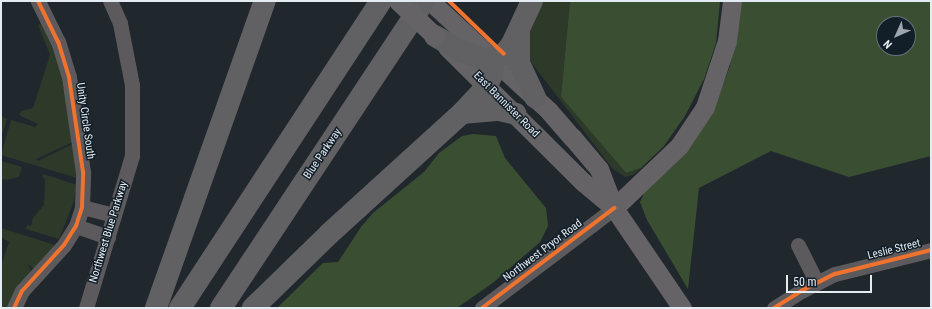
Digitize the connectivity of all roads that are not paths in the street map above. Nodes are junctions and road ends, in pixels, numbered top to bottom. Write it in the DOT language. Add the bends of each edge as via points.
graph roads {
  1 [pos="38,1"];
  2 [pos="110,1"];
  3 [pos="265,1"];
  4 [pos="381,1"];
  5 [pos="398,1"];
  6 [pos="424,1"];
  7 [pos="430,1"];
  8 [pos="532,1"];
  9 [pos="732,1"];
  10 [pos="519,33"];
  11 [pos="435,36"];
  12 [pos="493,58"];
  13 [pos="487,86"];
  14 [pos="535,98"];
  15 [pos="462,113"];
  16 [pos="516,114"];
  17 [pos="82,207"];
  18 [pos="614,208"];
  19 [pos="114,215"];
  20 [pos="76,226"];
  21 [pos="108,237"];
  22 [pos="798,245"];
  23 [pos="931,250"];
  24 [pos="817,283"];
  25 [pos="14,308"];
  26 [pos="86,308"];
  27 [pos="156,308"];
  28 [pos="180,308"];
  29 [pos="221,308"];
  30 [pos="253,308"];
  31 [pos="482,308"];
  32 [pos="682,308"];
  33 [pos="774,308"];
  1 -- 17 [label="street, Unity Circle South" via="58,42 69,76 83,172"];
  2 -- 19 [label="street, Northwest Blue Parkway" via="120,23 132,85 132,156"];
  3 -- 27 [label="highway"];
  4 -- 28 [label="highway"];
  5 -- 11 [label="main road, East Bannister Road, bridge"];
  6 -- 29 [label="highway, Blue Parkway"];
  7 -- 12 [label="main road, East Bannister Road"];
  8 -- 10 [label="highway"];
  9 -- 18 [label="main road, Northwest Pryor Road" via="728,41 705,107 679,146"];
  10 -- 12 [label="highway" via="504,54"];
  10 -- 14 [label="highway" via="519,62"];
  11 -- 12 [label="highway" via="463,52 488,60"];
  11 -- 13 [label="main road, East Bannister Road"];
  12 -- 13 [label="highway" via="492,74"];
  12 -- 14 [label="main road, East Bannister Road"];
  13 -- 15 [label="highway"];
  13 -- 16 [label="main road, East Bannister Road"];
  14 -- 18 [label="main road, East Bannister Road" via="599,169"];
  15 -- 16 [label="highway" via="499,110"];
  15 -- 30 [label="highway" via="329,234"];
  16 -- 18 [label="main road, East Bannister Road" via="584,182"];
  17 -- 19 [label="street"];
  17 -- 20 [label="street, Unity Circle South"];
  18 -- 31 [label="street, Northwest Pryor Road"];
  18 -- 32 [label="main road, East Bannister Road"];
  19 -- 21 [label="street, Northwest Blue Parkway"];
  20 -- 21 [label="street"];
  20 -- 25 [label="street, Unity Circle South" via="64,245 22,291"];
  21 -- 26 [label="street, Northwest Blue Parkway"];
  22 -- 24 [label="street"];
  23 -- 24 [label="street, Leslie Street" via="835,274"];
  24 -- 33 [label="street, Leslie Street"];
}
